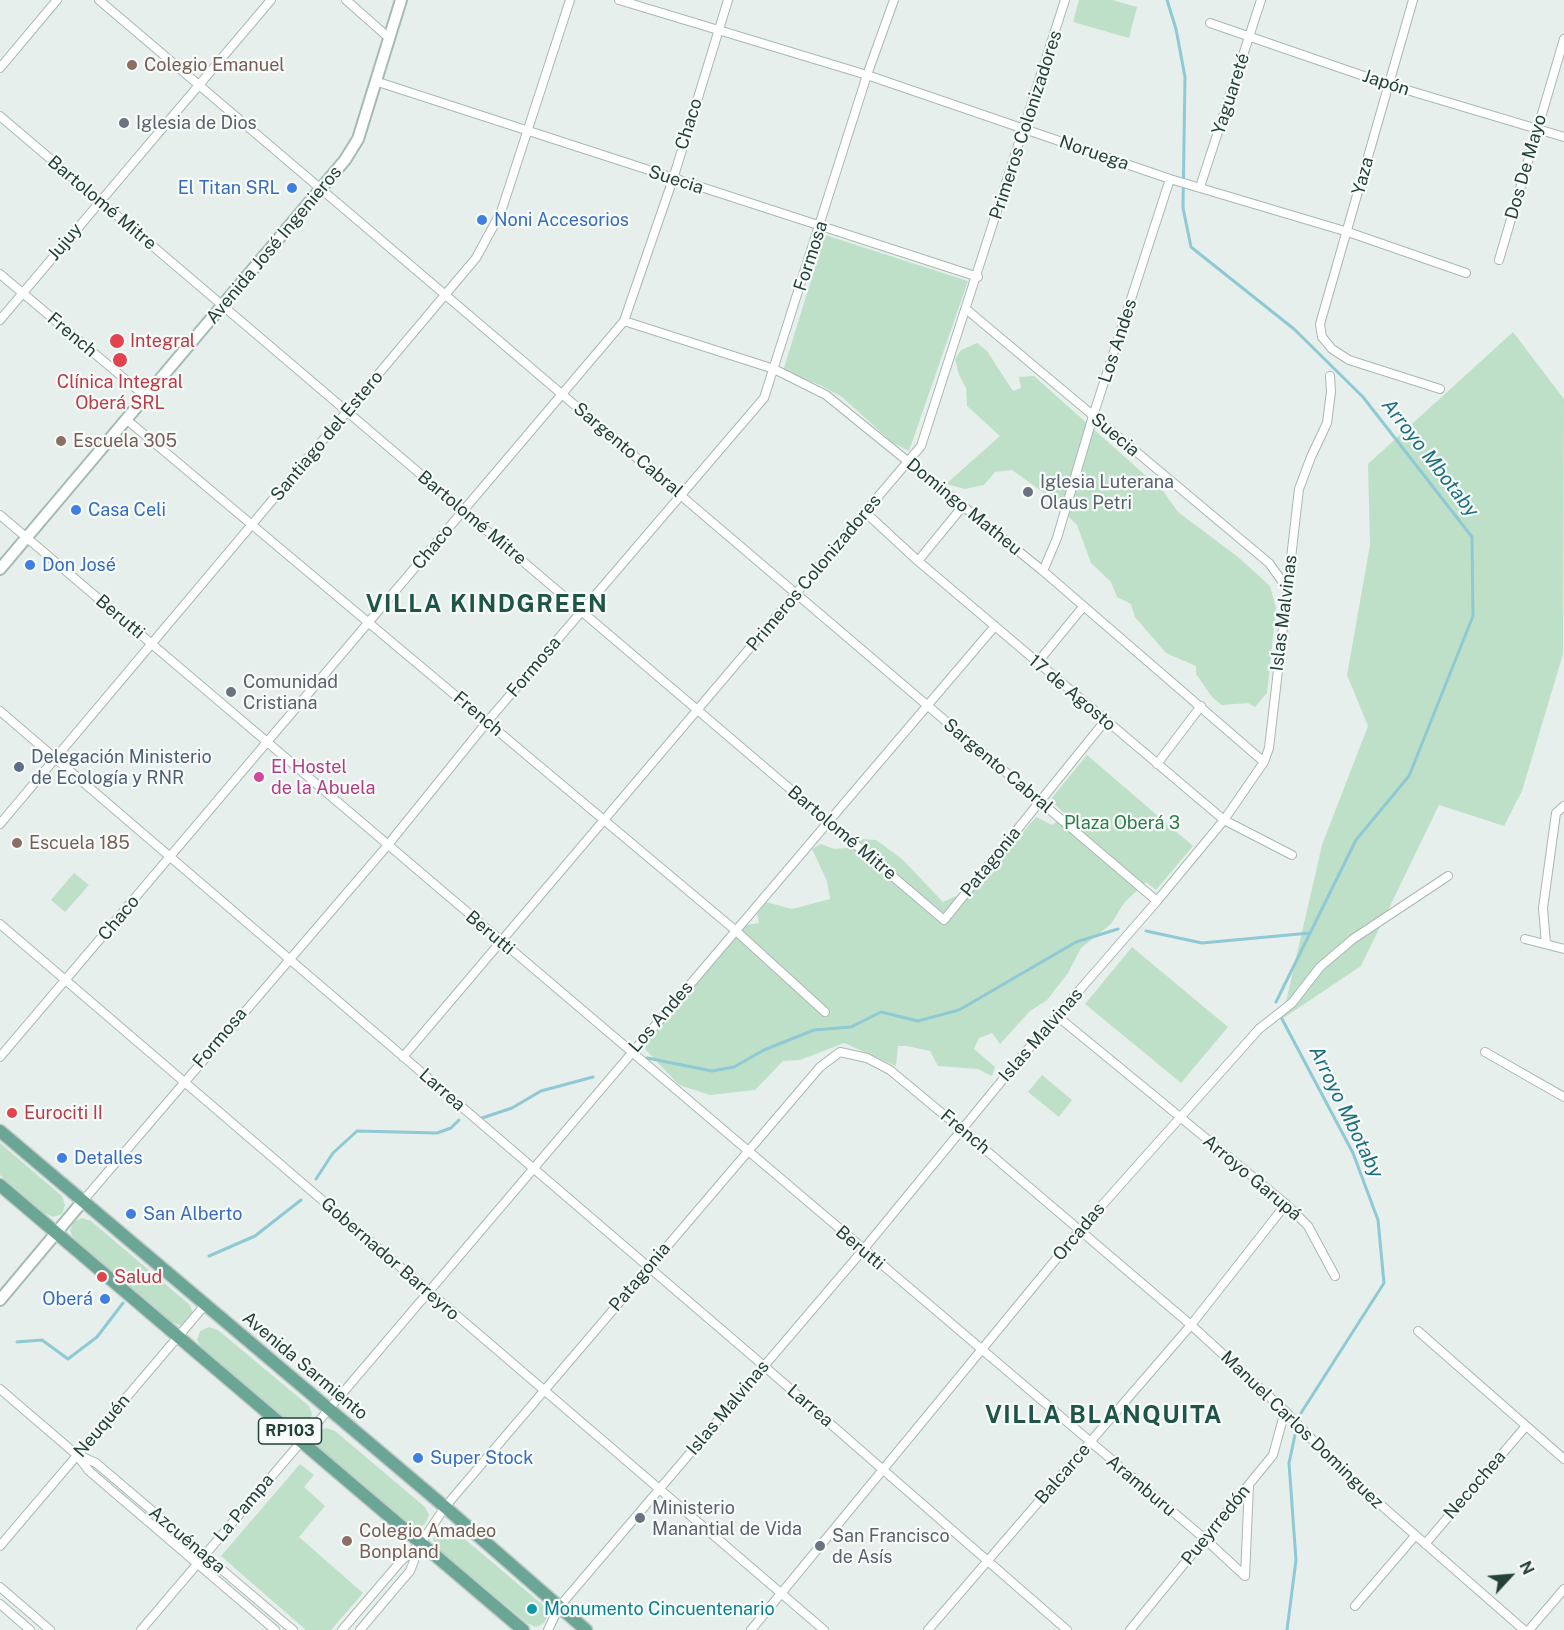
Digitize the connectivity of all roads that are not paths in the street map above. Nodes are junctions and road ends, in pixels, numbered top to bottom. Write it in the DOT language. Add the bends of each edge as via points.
graph roads {
  1 [pos="57,0"];
  2 [pos="99,0"];
  3 [pos="271,0"];
  4 [pos="346,0"];
  5 [pos="400,0"];
  6 [pos="570,0"];
  7 [pos="619,0"];
  8 [pos="728,0"];
  9 [pos="894,0"];
  10 [pos="1065,0"];
  11 [pos="1261,0"];
  12 [pos="1413,0"];
  13 [pos="1210,22"];
  14 [pos="718,29"];
  15 [pos="388,37"];
  16 [pos="1249,37"];
  17 [pos="1564,39"];
  18 [pos="0,68"];
  19 [pos="867,75"];
  20 [pos="375,81"];
  21 [pos="1387,84"];
  22 [pos="199,85"];
  23 [pos="0,116"];
  24 [pos="1537,128"];
  25 [pos="1023,129"];
  26 [pos="528,132"];
  27 [pos="1564,137"];
  28 [pos="673,179"];
  29 [pos="1172,179"];
  30 [pos="1199,187"];
  31 [pos="321,190"];
  32 [pos="100,201"];
  33 [pos="821,226"];
  34 [pos="1348,232"];
  35 [pos="1499,260"];
  36 [pos="1466,273"];
  37 [pos="0,274"];
  38 [pos="978,277"];
  39 [pos="22,293"];
  40 [pos="446,296"];
  41 [pos="223,306"];
  42 [pos="966,309"];
  43 [pos="0,320"];
  44 [pos="624,321"];
  45 [pos="774,369"];
  46 [pos="1329,376"];
  47 [pos="1440,389"];
  48 [pos="562,395"];
  49 [pos="145,396"];
  50 [pos="348,412"];
  51 [pos="1093,416"];
  52 [pos="127,420"];
  53 [pos="909,462"];
  54 [pos="681,494"];
  55 [pos="963,506"];
  56 [pos="464,510"];
  57 [pos="865,512"];
  58 [pos="0,515"];
  59 [pos="253,525"];
  60 [pos="26,537"];
  61 [pos="918,561"];
  62 [pos="0,569"];
  63 [pos="1043,571"];
  64 [pos="1287,588"];
  65 [pos="796,594"];
  66 [pos="1083,607"];
  67 [pos="581,611"];
  68 [pos="368,622"];
  69 [pos="995,626"];
  70 [pos="152,645"];
  71 [pos="1037,663"];
  72 [pos="927,706"];
  73 [pos="1201,706"];
  74 [pos="698,710"];
  75 [pos="0,711"];
  76 [pos="1105,721"];
  77 [pos="487,722"];
  78 [pos="268,743"];
  79 [pos="56,759"];
  80 [pos="1263,762"];
  81 [pos="1157,764"];
  82 [pos="1040,801"];
  83 [pos="1564,806"];
  84 [pos="1224,820"];
  85 [pos="605,821"];
  86 [pos="828,821"];
  87 [pos="0,824"];
  88 [pos="387,846"];
  89 [pos="1292,855"];
  90 [pos="170,857"];
  91 [pos="1448,876"];
  92 [pos="1157,901"];
  93 [pos="944,920"];
  94 [pos="0,924"];
  95 [pos="735,930"];
  96 [pos="1525,939"];
  97 [pos="501,942"];
  98 [pos="1546,944"];
  99 [pos="1564,949"];
  100 [pos="288,958"];
  101 [pos="66,980"];
  102 [pos="825,1012"];
  103 [pos="1057,1016"];
  104 [pos="630,1052"];
  105 [pos="840,1052"];
  106 [pos="1485,1052"];
  107 [pos="403,1057"];
  108 [pos="0,1058"];
  109 [pos="183,1081"];
  110 [pos="1564,1097"];
  111 [pos="1180,1117"];
  112 [pos="961,1129"];
  113 [pos="0,1131"];
  114 [pos="747,1152"];
  115 [pos="533,1168"];
  116 [pos="0,1185"];
  117 [pos="81,1202"];
  118 [pos="1286,1204"];
  119 [pos="1080,1230"];
  120 [pos="56,1232"];
  121 [pos="862,1250"];
  122 [pos="649,1267"];
  123 [pos="1335,1276"];
  124 [pos="428,1292"];
  125 [pos="0,1300"];
  126 [pos="204,1305"];
  127 [pos="1191,1325"];
  128 [pos="1418,1331"];
  129 [pos="177,1336"];
  130 [pos="980,1350"];
  131 [pos="764,1366"];
  132 [pos="0,1389"];
  133 [pos="544,1390"];
  134 [pos="328,1409"];
  135 [pos="1285,1411"];
  136 [pos="1526,1426"];
  137 [pos="301,1440"];
  138 [pos="1090,1443"];
  139 [pos="77,1455"];
  140 [pos="1564,1459"];
  141 [pos="883,1470"];
  142 [pos="1249,1485"];
  143 [pos="659,1490"];
  144 [pos="445,1507"];
  145 [pos="1415,1536"];
  146 [pos="1205,1539"];
  147 [pos="421,1543"];
  148 [pos="1425,1544"];
  149 [pos="0,1546"];
  150 [pos="204,1555"];
  151 [pos="987,1560"];
  152 [pos="197,1563"];
  153 [pos="0,1587"];
  154 [pos="1564,1589"];
  155 [pos="780,1594"];
  156 [pos="0,1604"];
  157 [pos="1355,1606"];
  158 [pos="559,1607"];
  159 [pos="30,1630"];
  160 [pos="50,1630"];
  161 [pos="141,1630"];
  162 [pos="275,1630"];
  163 [pos="292,1630"];
  164 [pos="342,1630"];
  165 [pos="360,1630"];
  166 [pos="523,1630"];
  167 [pos="548,1630"];
  168 [pos="586,1630"];
  169 [pos="751,1630"];
  170 [pos="824,1630"];
  171 [pos="928,1630"];
  172 [pos="1067,1630"];
  173 [pos="1130,1630"];
  174 [pos="1524,1630"];
  175 [pos="1529,1630"];
  1 -- 18 [label="street"];
  2 -- 22 [label="street, Sargento Cabral"];
  3 -- 22 [label="street, Jujuy"];
  4 -- 15 [label="street"];
  5 -- 15 [label="main road, Avenida José Ingenieros"];
  6 -- 26 [label="street, Santiago del Estero"];
  7 -- 14 [label="street, Noruega"];
  8 -- 14 [label="street, Chaco"];
  9 -- 19 [label="street, Formosa"];
  10 -- 25 [label="street, Primeros Colonizadores"];
  11 -- 16 [label="street, Yaguareté"];
  12 -- 21 [label="street, Yaza"];
  13 -- 16 [label="street, Japón"];
  14 -- 19 [label="street, Noruega"];
  14 -- 28 [label="street, Chaco"];
  15 -- 20 [label="main road, Avenida José Ingenieros"];
  16 -- 21 [label="street, Japón"];
  16 -- 30 [label="street, Yaguareté"];
  17 -- 24 [label="street, Dos De Mayo"];
  19 -- 25 [label="street, Noruega"];
  19 -- 33 [label="street, Formosa"];
  20 -- 26 [label="street, Suecia"];
  20 -- 31 [label="main road, Avenida José Ingenieros" via="352,150"];
  21 -- 24 [label="street, Japón"];
  21 -- 34 [label="street, Yaza"];
  22 -- 31 [label="street, Sargento Cabral"];
  22 -- 32 [label="street, Jujuy"];
  23 -- 32 [label="street, Bartolomé Mitre"];
  24 -- 27 [label="street, Japón"];
  24 -- 35 [label="street, Dos De Mayo"];
  25 -- 29 [label="street, Noruega"];
  25 -- 38 [label="street, Primeros Colonizadores"];
  26 -- 28 [label="street, Suecia"];
  26 -- 40 [label="street, Santiago del Estero" via="493,226 476,258"];
  28 -- 33 [label="street, Suecia"];
  28 -- 44 [label="street, Chaco"];
  29 -- 30 [label="street, Noruega"];
  29 -- 51 [label="street, Los Andes"];
  30 -- 34 [label="street, Noruega"];
  31 -- 40 [label="street, Sargento Cabral"];
  31 -- 41 [label="main road, Avenida José Ingenieros"];
  32 -- 39 [label="street, Jujuy"];
  32 -- 41 [label="street, Bartolomé Mitre"];
  33 -- 38 [label="street, Suecia"];
  33 -- 45 [label="street, Formosa"];
  34 -- 36 [label="street, Noruega"];
  34 -- 47 [label="street, Yaza" via="1320,324 1322,337 1349,360"];
  37 -- 39 [label="street, French"];
  38 -- 42 [label="street, Primeros Colonizadores"];
  39 -- 43 [label="street, Jujuy"];
  39 -- 49 [label="street, French"];
  40 -- 48 [label="street, Sargento Cabral"];
  40 -- 50 [label="street, Santiago del Estero"];
  41 -- 49 [label="main road, Avenida José Ingenieros"];
  41 -- 50 [label="street, Bartolomé Mitre"];
  42 -- 51 [label="street, Suecia"];
  42 -- 53 [label="street, Primeros Colonizadores" via="921,446"];
  44 -- 45 [label="street, Domingo Matheu"];
  44 -- 48 [label="street, Chaco"];
  45 -- 53 [label="street, Domingo Matheu" via="826,395"];
  45 -- 54 [label="street, Formosa" via="764,398"];
  46 -- 64 [label="street, Islas Malvinas" via="1327,423 1299,489"];
  48 -- 54 [label="street, Sargento Cabral"];
  48 -- 56 [label="street, Chaco"];
  49 -- 52 [label="main road, Avenida José Ingenieros"];
  50 -- 56 [label="street, Bartolomé Mitre"];
  50 -- 59 [label="street, Santiago del Estero"];
  51 -- 63 [label="street, Los Andes" via="1057,538"];
  51 -- 64 [label="street, Suecia" via="1269,563"];
  52 -- 59 [label="street, French"];
  52 -- 60 [label="main road, Avenida José Ingenieros"];
  53 -- 55 [label="street, Domingo Matheu"];
  53 -- 57 [label="street, Primeros Colonizadores"];
  54 -- 65 [label="street, Sargento Cabral"];
  54 -- 67 [label="street, Formosa"];
  55 -- 61 [label="street"];
  55 -- 63 [label="street, Domingo Matheu"];
  56 -- 67 [label="street, Bartolomé Mitre"];
  56 -- 68 [label="street, Chaco"];
  57 -- 61 [label="street, 17 de Agosto"];
  57 -- 65 [label="street, Primeros Colonizadores"];
  58 -- 60 [label="street, Berutti"];
  59 -- 68 [label="street, French"];
  59 -- 70 [label="street, Santiago del Estero"];
  60 -- 62 [label="main road, Avenida José Ingenieros"];
  60 -- 70 [label="street, Berutti"];
  61 -- 69 [label="street, 17 de Agosto"];
  63 -- 66 [label="street, Domingo Matheu"];
  64 -- 80 [label="street, Islas Malvinas" via="1269,748"];
  65 -- 72 [label="street, Sargento Cabral"];
  65 -- 74 [label="street, Primeros Colonizadores"];
  66 -- 71 [label="street"];
  66 -- 73 [label="street, Domingo Matheu"];
  67 -- 74 [label="street, Bartolomé Mitre"];
  67 -- 77 [label="street, Formosa"];
  68 -- 77 [label="street, French"];
  68 -- 78 [label="street, Chaco"];
  69 -- 71 [label="street, 17 de Agosto"];
  69 -- 72 [label="street, Los Andes"];
  70 -- 78 [label="street, Berutti"];
  70 -- 79 [label="street, Santiago del Estero"];
  71 -- 76 [label="street, 17 de Agosto"];
  72 -- 82 [label="street, Sargento Cabral"];
  72 -- 86 [label="street, Los Andes"];
  73 -- 80 [label="street, Domingo Matheu"];
  73 -- 81 [label="street"];
  74 -- 85 [label="street, Primeros Colonizadores"];
  74 -- 86 [label="street, Bartolomé Mitre"];
  75 -- 79 [label="street, Larrea"];
  76 -- 81 [label="street, 17 de Agosto"];
  76 -- 82 [label="street, Patagonia"];
  77 -- 85 [label="street, French"];
  77 -- 88 [label="street, Formosa"];
  78 -- 88 [label="street, Berutti"];
  78 -- 90 [label="street, Chaco"];
  79 -- 87 [label="street, Santiago del Estero"];
  79 -- 90 [label="street, Larrea"];
  80 -- 84 [label="street, Islas Malvinas"];
  81 -- 84 [label="street, 17 de Agosto"];
  82 -- 92 [label="street, Sargento Cabral"];
  82 -- 93 [label="street, Patagonia"];
  83 -- 98 [label="street" via="1556,813 1544,897"];
  84 -- 89 [label="street, 17 de Agosto"];
  84 -- 92 [label="street, Islas Malvinas"];
  85 -- 95 [label="street, French"];
  85 -- 97 [label="street, Primeros Colonizadores"];
  86 -- 93 [label="street, Bartolomé Mitre"];
  86 -- 95 [label="street, Los Andes"];
  88 -- 97 [label="street, Berutti"];
  88 -- 100 [label="street, Formosa"];
  90 -- 100 [label="street, Larrea"];
  90 -- 101 [label="street, Chaco"];
  91 -- 111 [label="street, Orcadas" via="1353,939 1320,967 1292,1004 1259,1029"];
  92 -- 103 [label="street, Islas Malvinas"];
  94 -- 101 [label="street, Gobernador Barreyro"];
  95 -- 102 [label="street, French"];
  95 -- 104 [label="street, Los Andes"];
  96 -- 98 [label="street"];
  97 -- 104 [label="street, Berutti"];
  97 -- 107 [label="street, Primeros Colonizadores"];
  98 -- 99 [label="street"];
  100 -- 107 [label="street, Larrea"];
  100 -- 109 [label="street, Formosa"];
  101 -- 108 [label="street, Chaco"];
  101 -- 109 [label="street, Gobernador Barreyro"];
  103 -- 111 [label="street"];
  103 -- 112 [label="street, Islas Malvinas"];
  104 -- 114 [label="street, Berutti"];
  104 -- 115 [label="street, Los Andes"];
  105 -- 112 [label="street, French" via="867,1058 890,1070"];
  105 -- 114 [label="street, Patagonia" via="820,1067"];
  106 -- 110 [label="street"];
  107 -- 115 [label="street, Larrea"];
  109 -- 117 [label="street, Formosa"];
  109 -- 124 [label="street, Gobernador Barreyro"];
  111 -- 118 [label="street, Arroyo Garupá"];
  111 -- 119 [label="street, Orcadas"];
  112 -- 119 [label="street, French"];
  112 -- 121 [label="street, Islas Malvinas"];
  113 -- 117 [label="main road, Avenida Sarmiento / RP103"];
  114 -- 121 [label="street, Berutti"];
  114 -- 122 [label="street, Patagonia"];
  115 -- 122 [label="street, Larrea"];
  115 -- 124 [label="street, Los Andes"];
  116 -- 120 [label="main road, RP103"];
  117 -- 120 [label="main road"];
  117 -- 126 [label="main road, Avenida Sarmiento / RP103"];
  118 -- 123 [label="street, Arroyo Garupá" via="1308,1226"];
  118 -- 127 [label="street, Balcarce"];
  119 -- 127 [label="street, Manuel Carlos Dominguez"];
  119 -- 130 [label="street, Orcadas"];
  120 -- 125 [label="main road"];
  120 -- 129 [label="main road, RP103"];
  121 -- 130 [label="street, Berutti"];
  121 -- 131 [label="street, Islas Malvinas"];
  122 -- 131 [label="street, Larrea"];
  122 -- 133 [label="street, Patagonia"];
  124 -- 133 [label="street, Gobernador Barreyro"];
  124 -- 134 [label="street, Los Andes"];
  126 -- 129 [label="street, Neuquén"];
  126 -- 134 [label="main road, Avenida Sarmiento / RP103"];
  127 -- 135 [label="street, Manuel Carlos Dominguez"];
  127 -- 138 [label="street, Balcarce"];
  128 -- 136 [label="street"];
  129 -- 137 [label="main road, RP103"];
  129 -- 139 [label="street, Neuquén"];
  130 -- 138 [label="street, Aramburu"];
  130 -- 141 [label="street, Orcadas"];
  131 -- 141 [label="street, Larrea"];
  131 -- 143 [label="street, Islas Malvinas"];
  132 -- 139 [label="street, Azcuénaga"];
  133 -- 143 [label="street, Gobernador Barreyro"];
  133 -- 144 [label="street, Patagonia"];
  134 -- 137 [label="street, La Pampa"];
  134 -- 144 [label="main road, Avenida Sarmiento / RP103"];
  135 -- 142 [label="street, Pueyrredón" via="1273,1455"];
  135 -- 145 [label="street, Manuel Carlos Dominguez" via="1342,1471"];
  136 -- 140 [label="street"];
  136 -- 148 [label="street, Necochea"];
  137 -- 147 [label="main road, RP103"];
  137 -- 150 [label="street, La Pampa"];
  138 -- 146 [label="street, Aramburu"];
  138 -- 151 [label="street, Balcarce"];
  139 -- 149 [label="street, Neuquén"];
  139 -- 150 [label="street, Azcuénaga" via="96,1463"];
  139 -- 152 [label="street, Azcuénaga" via="89,1470"];
  141 -- 151 [label="street, Larrea"];
  141 -- 155 [label="street, Orcadas"];
  142 -- 146 [label="street, Pueyrredón"];
  142 -- 146 [label="street, Aramburu" via="1245,1576"];
  143 -- 155 [label="street, Gobernador Barreyro"];
  143 -- 158 [label="street, Islas Malvinas"];
  144 -- 147 [label="street, Patagonia"];
  144 -- 158 [label="main road, Avenida Sarmiento / RP103"];
  145 -- 148 [label="street, Manuel Carlos Dominguez"];
  145 -- 157 [label="street"];
  146 -- 173 [label="street, Pueyrredón"];
  147 -- 164 [label="street"];
  147 -- 165 [label="street" via="410,1571"];
  147 -- 166 [label="main road, RP103"];
  148 -- 174 [label="street, Manuel Carlos Dominguez"];
  150 -- 152 [label="street, La Pampa"];
  150 -- 163 [label="street, Azcuénaga"];
  151 -- 171 [label="street, Balcarce"];
  151 -- 172 [label="street, Larrea"];
  152 -- 161 [label="street, La Pampa"];
  152 -- 162 [label="street, Azcuénaga"];
  153 -- 160 [label="street"];
  154 -- 175 [label="street"];
  155 -- 169 [label="street, Orcadas"];
  155 -- 170 [label="street, Gobernador Barreyro"];
  156 -- 159 [label="street"];
  158 -- 167 [label="street, Islas Malvinas"];
  158 -- 168 [label="main road, Avenida Sarmiento / RP103"];
}
